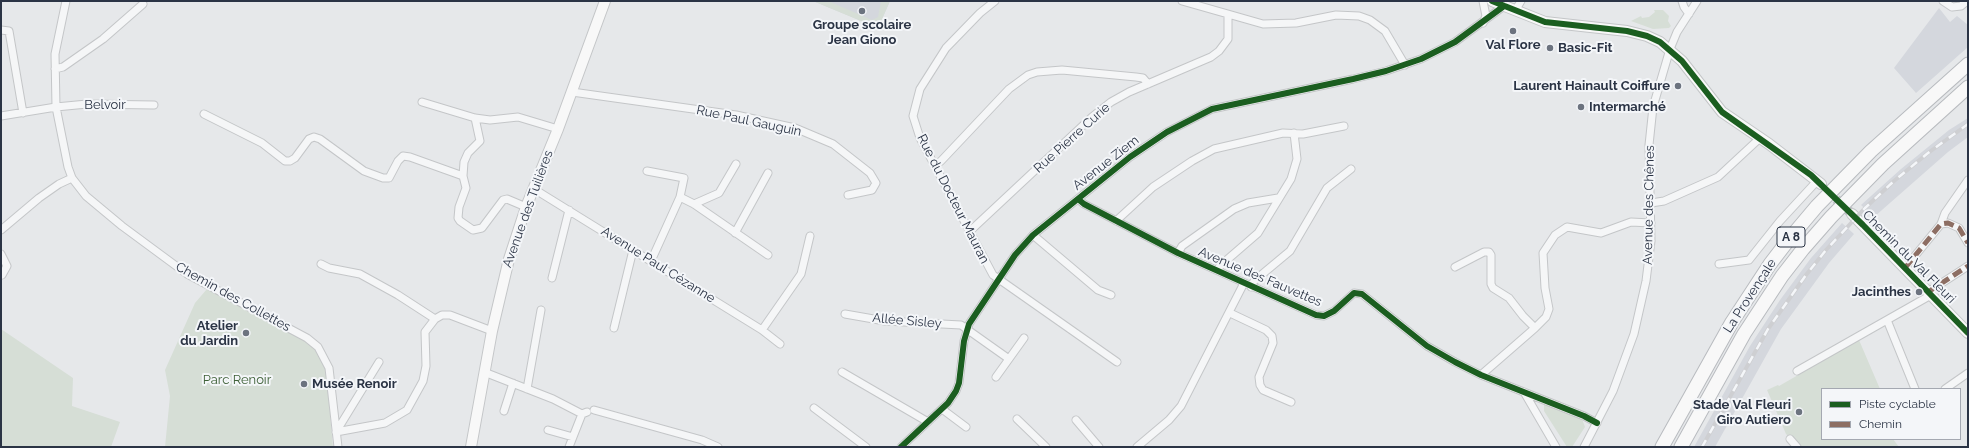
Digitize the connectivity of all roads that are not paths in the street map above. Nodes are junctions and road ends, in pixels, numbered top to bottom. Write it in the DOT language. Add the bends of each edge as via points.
graph roads {
  1 [pos="66,1"];
  2 [pos="604,1"];
  3 [pos="995,1"];
  4 [pos="1182,1"];
  5 [pos="1483,1"];
  6 [pos="1492,1"];
  7 [pos="1521,1"];
  8 [pos="1682,1"];
  9 [pos="1697,1"];
  10 [pos="1943,1"];
  11 [pos="1967,1"];
  12 [pos="143,4"];
  13 [pos="1504,6"];
  14 [pos="1515,11"];
  15 [pos="1689,14"];
  16 [pos="1228,15"];
  17 [pos="1483,23"];
  18 [pos="1,30"];
  19 [pos="1670,49"];
  20 [pos="1968,64"];
  21 [pos="1405,65"];
  22 [pos="55,69"];
  23 [pos="1148,84"];
  24 [pos="1968,86"];
  25 [pos="572,92"];
  26 [pos="422,102"];
  27 [pos="154,105"];
  28 [pos="56,107"];
  29 [pos="23,113"];
  30 [pos="204,114"];
  31 [pos="1,116"];
  32 [pos="475,118"];
  33 [pos="1344,126"];
  34 [pos="558,129"];
  35 [pos="1294,133"];
  36 [pos="1760,138"];
  37 [pos="736,164"];
  38 [pos="935,165"];
  39 [pos="1351,169"];
  40 [pos="647,171"];
  41 [pos="768,173"];
  42 [pos="463,176"];
  43 [pos="72,178"];
  44 [pos="1968,180"];
  45 [pos="1819,183"];
  46 [pos="534,189"];
  47 [pos="848,195"];
  48 [pos="680,197"];
  49 [pos="1278,198"];
  50 [pos="1078,199"];
  51 [pos="1651,203"];
  52 [pos="694,204"];
  53 [pos="526,207"];
  54 [pos="569,210"];
  55 [pos="1852,214"];
  56 [pos="1116,221"];
  57 [pos="1651,223"];
  58 [pos="1941,224"];
  59 [pos="1,230"];
  60 [pos="969,232"];
  61 [pos="735,233"];
  62 [pos="1033,235"];
  63 [pos="810,236"];
  64 [pos="1968,243"];
  65 [pos="633,250"];
  66 [pos="1178,253"];
  67 [pos="1,254"];
  68 [pos="768,255"];
  69 [pos="651,261"];
  70 [pos="321,264"];
  71 [pos="1719,264"];
  72 [pos="1968,266"];
  73 [pos="1456,267"];
  74 [pos="1905,268"];
  75 [pos="1217,270"];
  76 [pos="2,275"];
  77 [pos="552,278"];
  78 [pos="999,279"];
  79 [pos="1248,285"];
  80 [pos="1930,293"];
  81 [pos="1111,295"];
  82 [pos="541,310"];
  83 [pos="1230,313"];
  84 [pos="845,314"];
  85 [pos="434,319"];
  86 [pos="1887,320"];
  87 [pos="614,328"];
  88 [pos="1535,328"];
  89 [pos="968,329"];
  90 [pos="762,330"];
  91 [pos="492,331"];
  92 [pos="1968,333"];
  93 [pos="1024,338"];
  94 [pos="780,344"];
  95 [pos="1009,359"];
  96 [pos="379,362"];
  97 [pos="1117,362"];
  98 [pos="1797,371"];
  99 [pos="484,372"];
  100 [pos="842,372"];
  101 [pos="1968,373"];
  102 [pos="1481,374"];
  103 [pos="996,377"];
  104 [pos="513,383"];
  105 [pos="527,388"];
  106 [pos="1915,388"];
  107 [pos="1946,388"];
  108 [pos="1524,392"];
  109 [pos="1291,402"];
  110 [pos="814,408"];
  111 [pos="942,409"];
  112 [pos="504,411"];
  113 [pos="588,412"];
  114 [pos="1017,419"];
  115 [pos="1076,420"];
  116 [pos="928,422"];
  117 [pos="1597,423"];
  118 [pos="966,427"];
  119 [pos="548,430"];
  120 [pos="336,432"];
  121 [pos="573,437"];
  122 [pos="1790,439"];
  123 [pos="338,447"];
  124 [pos="471,447"];
  125 [pos="569,447"];
  126 [pos="718,447"];
  127 [pos="866,447"];
  128 [pos="901,447"];
  129 [pos="1046,447"];
  130 [pos="1099,447"];
  131 [pos="1137,447"];
  132 [pos="1556,447"];
  133 [pos="1584,447"];
  134 [pos="1662,447"];
  135 [pos="1681,447"];
  136 [pos="1797,447"];
  1 -- 22 [label="street, Chemin des Collettes" via="57,42"];
  2 -- 25 [label="street, Avenue des Tuilières"];
  3 -- 38 [label="street, Rue du Docteur Mauran" via="946,48 920,89 913,116 920,138"];
  4 -- 16 [label="street"];
  5 -- 17 [label="street" via="1486,16"];
  6 -- 13 [label="street"];
  7 -- 14 [label="street"];
  8 -- 15 [label="street"];
  9 -- 15 [label="street, Avenue des Chênes"];
  10 -- 11 [label="street" via="1952,7 1961,6"];
  12 -- 22 [label="street" via="103,39"];
  13 -- 14 [label="street"];
  13 -- 17 [label="street, Avenue Ziem"];
  14 -- 19 [label="street" via="1545,22 1638,33"];
  15 -- 19 [label="street, Avenue des Chênes"];
  16 -- 21 [label="street" via="1263,24 1279,24 1336,14 1359,16 1370,20 1384,31"];
  16 -- 23 [label="street, Rue Pierre Curie" via="1228,39 1219,51 1211,57"];
  17 -- 21 [label="street, Avenue Ziem" via="1433,54"];
  18 -- 29 [label="street" via="9,31"];
  19 -- 36 [label="street" via="1722,112"];
  19 -- 51 [label="street, Avenue des Chênes" via="1655,98 1650,132"];
  20 -- 134 [label="highway, La Provençale / A 8" via="1871,151 1817,206 1790,238 1736,315"];
  21 -- 50 [label="street, Avenue Ziem" via="1205,112 1135,153"];
  22 -- 28 [label="street, Chemin des Collettes"];
  23 -- 38 [label="street" via="1143,78 1062,70 1028,75 1009,89"];
  23 -- 60 [label="street, Rue Pierre Curie" via="1103,108"];
  24 -- 135 [label="highway, La Provençale / A 8" via="1883,164 1803,249 1744,334"];
  25 -- 34 [label="street, Avenue des Tuilières"];
  25 -- 47 [label="street, Rue Paul Gauguin" via="736,115 795,128 833,144 870,173 876,183 872,190"];
  26 -- 32 [label="street"];
  27 -- 28 [label="street, Belvoir" via="88,104"];
  28 -- 29 [label="street"];
  28 -- 43 [label="street, Chemin des Collettes"];
  29 -- 31 [label="street"];
  30 -- 42 [label="street" via="262,143 285,161 295,158 309,139 314,137 364,171 383,178 389,178 403,156 410,156"];
  32 -- 34 [label="street" via="490,120 518,117"];
  32 -- 42 [label="street" via="480,141 468,153"];
  33 -- 35 [label="street" via="1303,134"];
  34 -- 46 [label="street, Avenue des Tuilières"];
  35 -- 49 [label="street" via="1296,166"];
  35 -- 56 [label="street" via="1283,133 1214,149 1153,187"];
  36 -- 45 [label="street"];
  36 -- 51 [label="street" via="1718,177 1664,201"];
  37 -- 52 [label="street" via="719,193"];
  38 -- 60 [label="street, Rue du Docteur Mauran"];
  39 -- 79 [label="street" via="1327,188 1290,250"];
  40 -- 48 [label="street" via="684,178"];
  41 -- 61 [label="street"];
  42 -- 53 [label="street" via="466,188 458,218 473,230 482,228 502,200 507,199"];
  43 -- 59 [label="street" via="44,194"];
  43 -- 120 [label="street, Chemin des Collettes" via="86,196 187,274 313,342 329,368"];
  44 -- 58 [label="street" via="1945,213"];
  45 -- 71 [label="street" via="1780,221 1749,260"];
  46 -- 53 [label="street, Avenue des Tuilières"];
  46 -- 54 [label="street, Avenue Paul Cézanne"];
  48 -- 52 [label="street"];
  48 -- 69 [label="street"];
  49 -- 66 [label="street" via="1248,203 1234,209 1182,246"];
  49 -- 75 [label="street" via="1258,233"];
  50 -- 56 [label="street, Avenue des Fauvettes"];
  50 -- 62 [label="street, Avenue Ziem"];
  51 -- 57 [label="street, Avenue des Chênes"];
  52 -- 61 [label="street"];
  53 -- 91 [label="street, Avenue des Tuilières" via="504,276"];
  54 -- 65 [label="street, Avenue Paul Cézanne"];
  54 -- 77 [label="street"];
  55 -- 74 [label="street, Chemin du Val Fleuri"];
  56 -- 66 [label="street, Avenue des Fauvettes"];
  57 -- 88 [label="street" via="1631,222 1601,233 1567,227 1555,236 1543,253 1548,309 1546,317"];
  57 -- 117 [label="street, Avenue des Chênes" via="1648,267 1634,334 1622,369"];
  58 -- 64 [label="street" via="1948,223 1959,228"];
  58 -- 74 [label="street"];
  60 -- 78 [label="street, Rue du Docteur Mauran" via="989,269"];
  61 -- 68 [label="street"];
  62 -- 78 [label="street, Avenue Ziem" via="1015,255"];
  62 -- 81 [label="street" via="1098,290"];
  63 -- 90 [label="street" via="801,274"];
  65 -- 69 [label="street, Avenue Paul Cézanne"];
  65 -- 87 [label="street"];
  66 -- 75 [label="street, Avenue des Fauvettes"];
  67 -- 76 [label="street" via="7,266"];
  69 -- 90 [label="street, Avenue Paul Cézanne"];
  70 -- 85 [label="street" via="360,274"];
  72 -- 80 [label="street"];
  73 -- 88 [label="street" via="1484,252 1489,252 1493,288 1509,298"];
  74 -- 80 [label="street, Chemin du Val Fleuri"];
  75 -- 79 [label="street, Avenue des Fauvettes"];
  78 -- 89 [label="street, Avenue Ziem"];
  78 -- 97 [label="street, Rue du Docteur Mauran"];
  79 -- 83 [label="street"];
  79 -- 102 [label="street, Avenue des Fauvettes" via="1320,316 1334,311 1349,296 1359,293 1428,346"];
  80 -- 86 [label="street"];
  80 -- 92 [label="street, Chemin du Val Fleuri"];
  82 -- 105 [label="street"];
  83 -- 109 [label="street" via="1266,330 1272,336 1273,343 1260,377 1260,386 1263,390"];
  83 -- 131 [label="street" via="1181,406 1169,420"];
  84 -- 89 [label="street, Allée Sisley" via="885,321 961,325"];
  85 -- 91 [label="street" via="450,315"];
  85 -- 120 [label="street" via="425,332 426,366 423,381 407,410 385,423"];
  86 -- 98 [label="street"];
  86 -- 106 [label="street"];
  88 -- 102 [label="street"];
  89 -- 95 [label="street"];
  89 -- 111 [label="street, Avenue Ziem" via="959,383 953,397"];
  90 -- 94 [label="street, Avenue Paul Cézanne"];
  91 -- 99 [label="street, Avenue des Tuilières"];
  93 -- 95 [label="street"];
  95 -- 103 [label="street"];
  96 -- 120 [label="street"];
  99 -- 104 [label="street"];
  99 -- 124 [label="street, Avenue des Tuilières"];
  100 -- 116 [label="street"];
  101 -- 107 [label="street"];
  102 -- 108 [label="street, Avenue des Fauvettes"];
  104 -- 105 [label="street"];
  104 -- 112 [label="street"];
  105 -- 113 [label="street"];
  108 -- 117 [label="street, Avenue des Fauvettes"];
  108 -- 132 [label="street"];
  110 -- 127 [label="street"];
  111 -- 116 [label="street, Avenue Ziem"];
  111 -- 118 [label="street"];
  113 -- 121 [label="street"];
  113 -- 126 [label="street" via="702,440"];
  114 -- 129 [label="street"];
  115 -- 130 [label="street"];
  116 -- 128 [label="street, Avenue Ziem"];
  117 -- 133 [label="street, Avenue des Chênes"];
  119 -- 121 [label="street"];
  120 -- 123 [label="street, Chemin des Collettes"];
  121 -- 125 [label="street"];
  122 -- 136 [label="street"];
}
